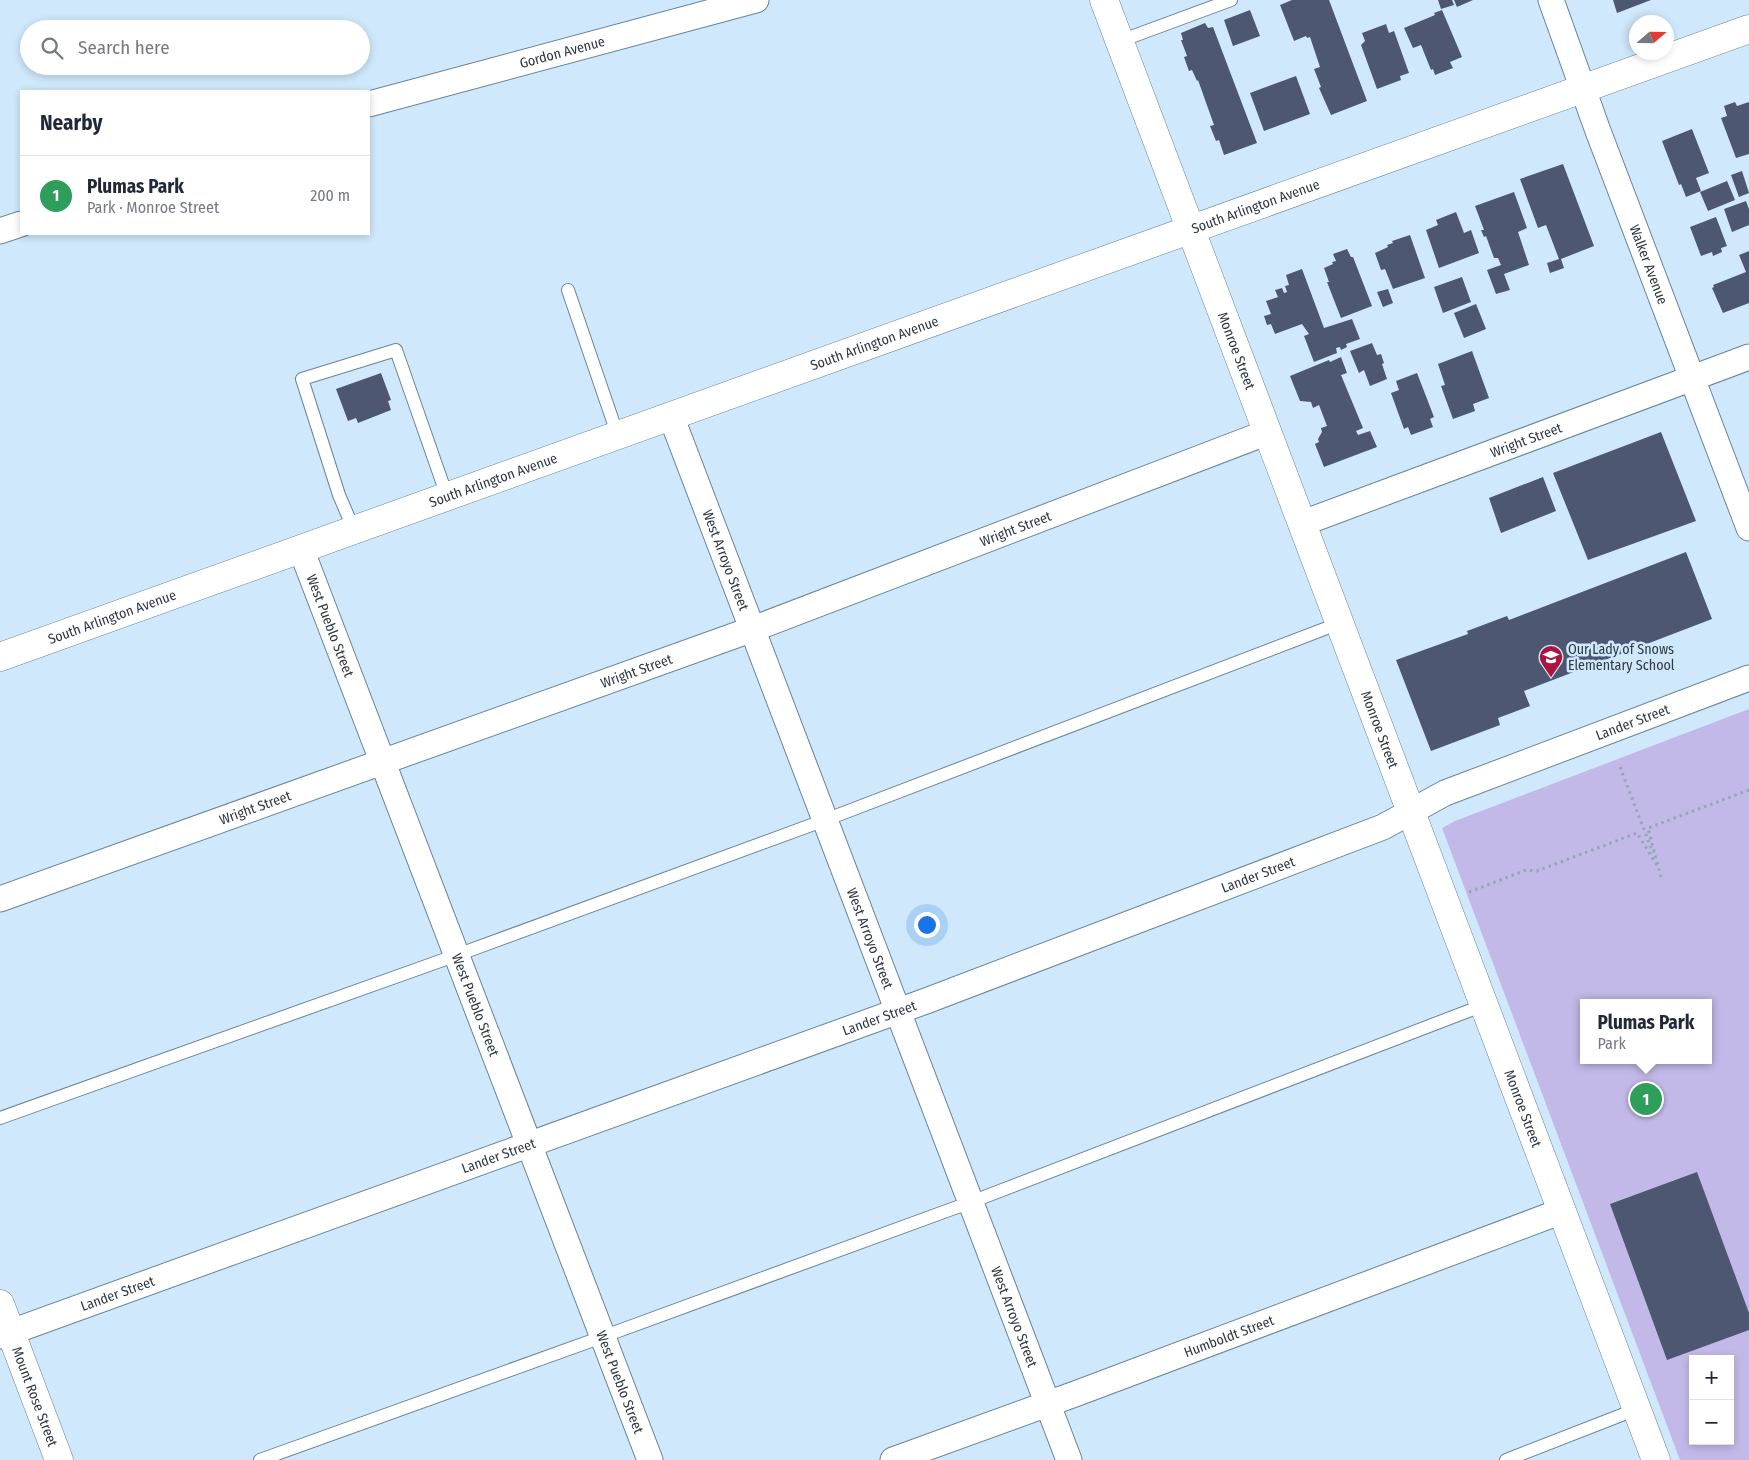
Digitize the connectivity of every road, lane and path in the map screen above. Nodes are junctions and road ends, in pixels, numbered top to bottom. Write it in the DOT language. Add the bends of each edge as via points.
graph roads {
  1 [pos="756,0"];
  2 [pos="1104,0"];
  3 [pos="1231,0"];
  4 [pos="1551,0"];
  5 [pos="1749,29"];
  6 [pos="1120,41"];
  7 [pos="1583,88"];
  8 [pos="370,104"];
  9 [pos="20,224"];
  10 [pos="1191,230"];
  11 [pos="0,231"];
  12 [pos="568,290"];
  13 [pos="1749,357"];
  14 [pos="1692,378"];
  15 [pos="672,416"];
  16 [pos="1268,432"];
  17 [pos="618,436"];
  18 [pos="447,496"];
  19 [pos="1303,523"];
  20 [pos="1749,528"];
  21 [pos="354,530"];
  22 [pos="301,549"];
  23 [pos="1340,623"];
  24 [pos="752,629"];
  25 [pos="0,657"];
  26 [pos="1749,678"];
  27 [pos="383,762"];
  28 [pos="1620,767"];
  29 [pos="1749,790"];
  30 [pos="1411,812"];
  31 [pos="825,820"];
  32 [pos="1658,866"];
  33 [pos="1661,877"];
  34 [pos="1469,892"];
  35 [pos="0,899"];
  36 [pos="456,955"];
  37 [pos="1484,1005"];
  38 [pos="898,1010"];
  39 [pos="0,1118"];
  40 [pos="529,1144"];
  41 [pos="971,1202"];
  42 [pos="1562,1211"];
  43 [pos="0,1304"];
  44 [pos="5,1334"];
  45 [pos="602,1337"];
  46 [pos="1047,1404"];
  47 [pos="1637,1409"];
  48 [pos="59,1460"];
  49 [pos="260,1460"];
  50 [pos="650,1460"];
  51 [pos="893,1460"];
  52 [pos="1069,1460"];
  53 [pos="1506,1460"];
  54 [pos="1656,1460"];
  1 -- 8 [label="street, Gordon Avenue"];
  2 -- 6 [label="main road, Monroe Street"];
  3 -- 6 [label="lane"];
  4 -- 7 [label="street, Walker Avenue"];
  5 -- 7 [label="main road, South Arlington Avenue"];
  6 -- 10 [label="main road, Monroe Street"];
  7 -- 10 [label="main road, South Arlington Avenue"];
  7 -- 14 [label="street, Walker Avenue"];
  9 -- 11 [label="street"];
  10 -- 15 [label="main road, South Arlington Avenue"];
  10 -- 16 [label="main road, Monroe Street"];
  12 -- 17 [label="lane"];
  13 -- 14 [label="street, Wright Street"];
  14 -- 19 [label="street, Wright Street"];
  14 -- 20 [label="street, Walker Avenue"];
  15 -- 17 [label="main road, South Arlington Avenue"];
  15 -- 24 [label="street, West Arroyo Street"];
  16 -- 19 [label="main road, Monroe Street"];
  16 -- 24 [label="street, Wright Street"];
  17 -- 18 [label="main road, South Arlington Avenue"];
  18 -- 21 [label="main road, South Arlington Avenue"];
  18 -- 21 [label="lane" via="396,350 302,379"];
  19 -- 23 [label="main road, Monroe Street"];
  21 -- 22 [label="main road, South Arlington Avenue"];
  22 -- 25 [label="main road, South Arlington Avenue"];
  22 -- 27 [label="street, West Pueblo Street"];
  23 -- 30 [label="main road, Monroe Street"];
  23 -- 31 [label="lane"];
  24 -- 27 [label="street, Wright Street"];
  24 -- 31 [label="street, West Arroyo Street"];
  26 -- 30 [label="street, Lander Street" via="1445,794"];
  27 -- 35 [label="street, Wright Street"];
  27 -- 36 [label="street, West Pueblo Street"];
  28 -- 32 [label="path"];
  29 -- 32 [label="path" via="1648,828"];
  30 -- 37 [label="main road, Monroe Street"];
  30 -- 38 [label="street, Lander Street" via="1383,827"];
  31 -- 36 [label="lane"];
  31 -- 38 [label="street, West Arroyo Street"];
  32 -- 33 [label="path"];
  32 -- 34 [label="path" via="1637,833 1537,871 1526,870"];
  36 -- 39 [label="lane"];
  36 -- 40 [label="street, West Pueblo Street"];
  37 -- 41 [label="lane"];
  37 -- 42 [label="main road, Monroe Street"];
  38 -- 40 [label="street, Lander Street"];
  38 -- 41 [label="street, West Arroyo Street"];
  40 -- 44 [label="street, Lander Street"];
  40 -- 45 [label="street, West Pueblo Street"];
  41 -- 45 [label="lane"];
  41 -- 46 [label="street, West Arroyo Street"];
  42 -- 46 [label="street, Humboldt Street"];
  42 -- 47 [label="main road, Monroe Street"];
  43 -- 44 [label="main road, Mount Rose Street"];
  44 -- 48 [label="main road, Mount Rose Street"];
  45 -- 49 [label="lane"];
  45 -- 50 [label="street, West Pueblo Street"];
  46 -- 51 [label="street, Humboldt Street"];
  46 -- 52 [label="street, West Arroyo Street"];
  47 -- 53 [label="lane"];
  47 -- 54 [label="main road, Monroe Street"];
}
